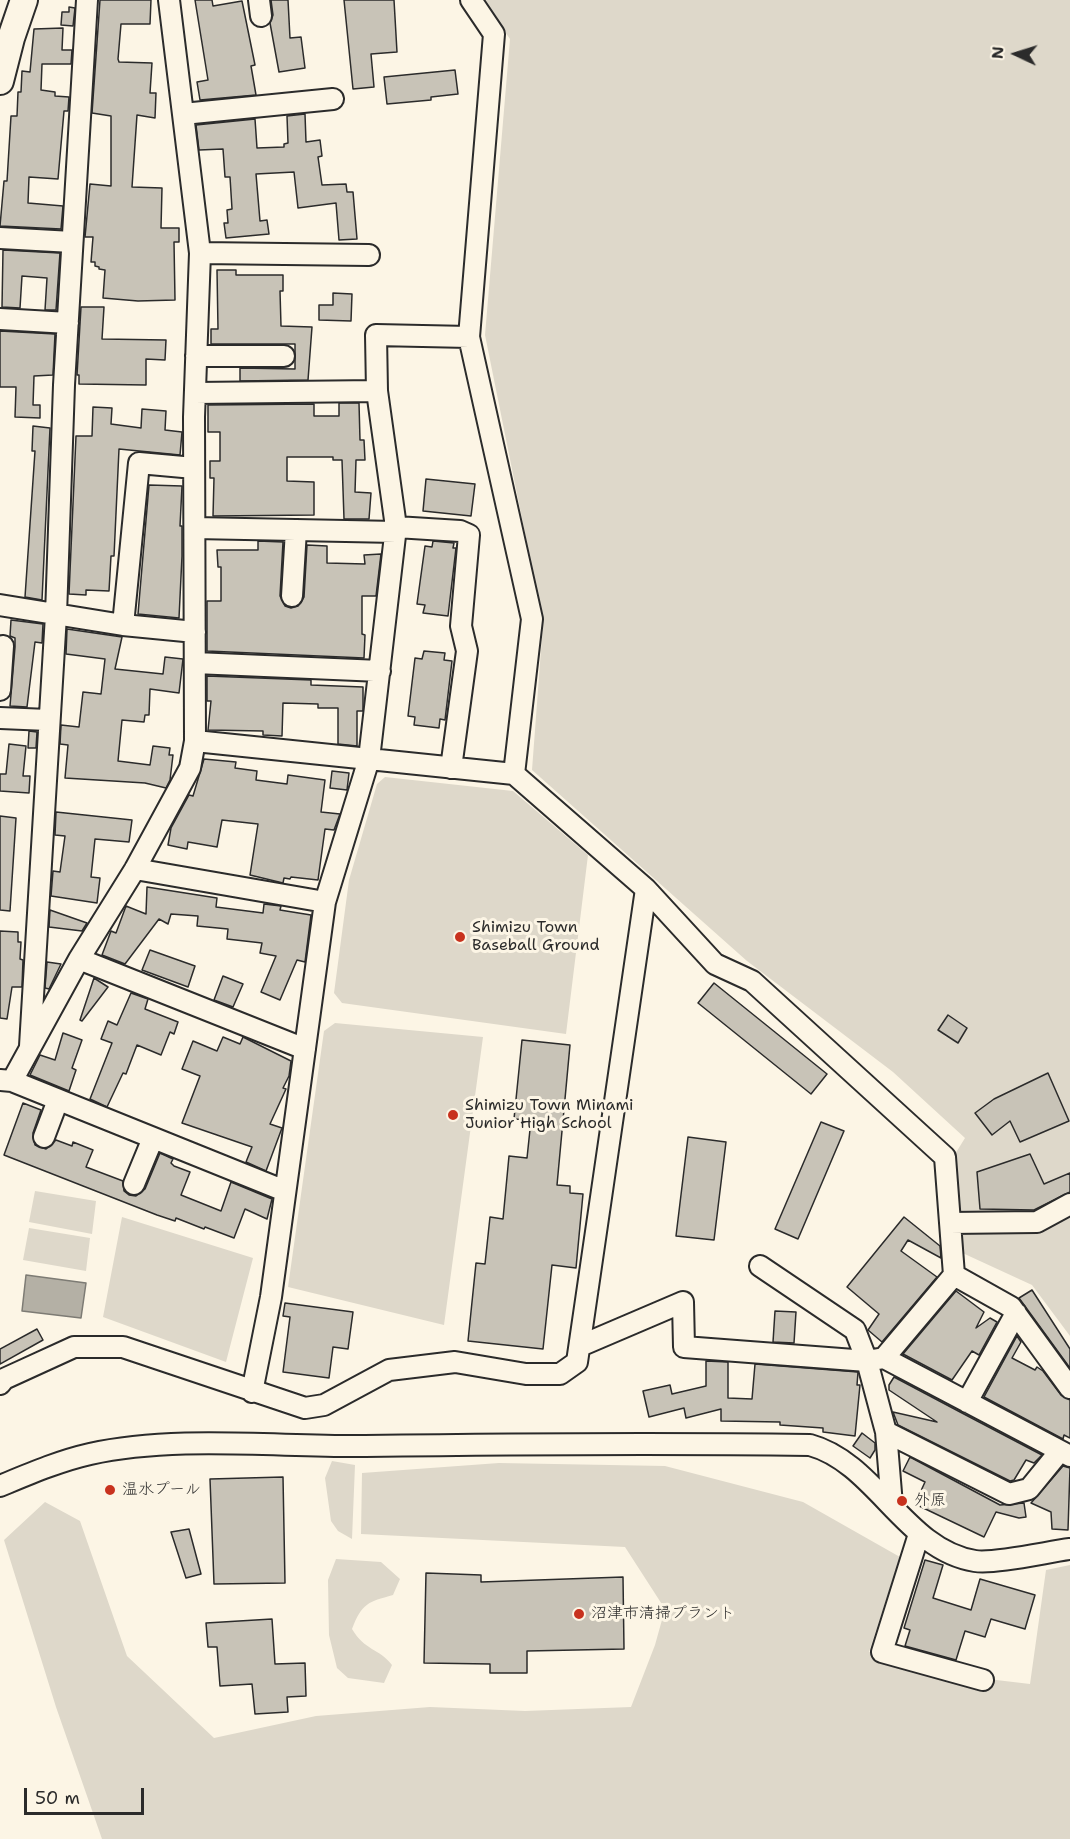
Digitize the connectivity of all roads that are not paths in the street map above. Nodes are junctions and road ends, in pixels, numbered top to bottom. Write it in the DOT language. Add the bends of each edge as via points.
graph roads {
  1 [pos="24,0"];
  2 [pos="87,0"];
  3 [pos="169,0"];
  4 [pos="471,0"];
  5 [pos="0,81"];
  6 [pos="333,99"];
  7 [pos="183,114"];
  8 [pos="0,238"];
  9 [pos="72,242"];
  10 [pos="200,253"];
  11 [pos="369,255"];
  12 [pos="0,319"];
  13 [pos="68,323"];
  14 [pos="469,337"];
  15 [pos="196,356"];
  16 [pos="284,356"];
  17 [pos="378,391"];
  18 [pos="195,393"];
  19 [pos="194,468"];
  20 [pos="195,528"];
  21 [pos="296,530"];
  22 [pos="396,530"];
  23 [pos="292,596"];
  24 [pos="0,605"];
  25 [pos="56,615"];
  26 [pos="123,625"];
  27 [pos="195,632"];
  28 [pos="3,646"];
  29 [pos="195,663"];
  30 [pos="380,671"];
  31 [pos="0,690"];
  32 [pos="0,718"];
  33 [pos="48,720"];
  34 [pos="195,741"];
  35 [pos="369,759"];
  36 [pos="452,768"];
  37 [pos="514,774"];
  38 [pos="135,869"];
  39 [pos="645,889"];
  40 [pos="326,902"];
  41 [pos="79,959"];
  42 [pos="305,1049"];
  43 [pos="30,1051"];
  44 [pos="6,1080"];
  45 [pos="58,1100"];
  46 [pos="44,1137"];
  47 [pos="153,1138"];
  48 [pos="134,1184"];
  49 [pos="285,1191"];
  50 [pos="1070,1204"];
  51 [pos="950,1222"];
  52 [pos="760,1266"];
  53 [pos="954,1275"];
  54 [pos="1016,1313"];
  55 [pos="580,1346"];
  56 [pos="876,1360"];
  57 [pos="0,1384"];
  58 [pos="1070,1388"];
  59 [pos="252,1392"];
  60 [pos="967,1402"];
  61 [pos="886,1432"];
  62 [pos="1065,1453"];
  63 [pos="0,1486"];
  64 [pos="892,1505"];
  65 [pos="919,1534"];
  66 [pos="1070,1549"];
  67 [pos="983,1680"];
  1 -- 5 [label="main road"];
  2 -- 9 [label="street"];
  3 -- 7 [label="street"];
  4 -- 14 [label="street" via="494,34"];
  6 -- 7 [label="street"];
  7 -- 10 [label="street"];
  8 -- 9 [label="street"];
  9 -- 13 [label="street"];
  10 -- 11 [label="street"];
  10 -- 15 [label="street"];
  12 -- 13 [label="street"];
  13 -- 25 [label="street"];
  14 -- 17 [label="street" via="376,335"];
  14 -- 37 [label="street" via="532,618"];
  15 -- 16 [label="street"];
  15 -- 18 [label="street"];
  17 -- 18 [label="street"];
  17 -- 22 [label="street"];
  18 -- 19 [label="street"];
  19 -- 20 [label="street"];
  19 -- 26 [label="street" via="140,463"];
  20 -- 21 [label="street"];
  20 -- 27 [label="street"];
  21 -- 22 [label="street"];
  21 -- 23 [label="street"];
  22 -- 30 [label="street"];
  22 -- 36 [label="street" via="460,531 469,535 460,626 467,651"];
  24 -- 25 [label="street"];
  25 -- 26 [label="street"];
  25 -- 33 [label="street"];
  26 -- 27 [label="street"];
  27 -- 29 [label="street"];
  28 -- 31 [label="street"];
  29 -- 30 [label="street"];
  29 -- 34 [label="street"];
  30 -- 35 [label="street"];
  32 -- 33 [label="street"];
  33 -- 43 [label="street"];
  34 -- 35 [label="street"];
  34 -- 38 [label="street" via="190,768"];
  35 -- 36 [label="street"];
  35 -- 40 [label="street"];
  36 -- 37 [label="street"];
  37 -- 39 [label="street"];
  38 -- 40 [label="street"];
  38 -- 41 [label="street"];
  39 -- 51 [label="street" via="715,964 752,981 945,1157"];
  39 -- 55 [label="street"];
  40 -- 42 [label="street"];
  41 -- 42 [label="street"];
  41 -- 43 [label="street"];
  42 -- 49 [label="street"];
  43 -- 44 [label="street"];
  44 -- 45 [label="street"];
  45 -- 46 [label="street"];
  45 -- 47 [label="street"];
  47 -- 48 [label="street"];
  47 -- 49 [label="street"];
  49 -- 59 [label="street" via="271,1297"];
  50 -- 51 [label="street" via="1037,1222"];
  51 -- 53 [label="street"];
  52 -- 56 [label="street" via="855,1330"];
  53 -- 54 [label="street"];
  53 -- 56 [label="street"];
  54 -- 58 [label="street"];
  54 -- 60 [label="street"];
  55 -- 56 [label="street" via="683,1302 684,1347"];
  55 -- 59 [label="street" via="577,1362 560,1374 526,1374 455,1362 389,1370 324,1405 305,1408"];
  56 -- 60 [label="street"];
  56 -- 61 [label="street"];
  57 -- 59 [label="street" via="74,1347 123,1347"];
  60 -- 62 [label="street"];
  61 -- 62 [label="street" via="1009,1494 1029,1489"];
  61 -- 64 [label="street"];
  63 -- 64 [label="street" via="89,1455 176,1444 810,1445 830,1450"];
  64 -- 65 [label="street"];
  65 -- 66 [label="street" via="957,1558 978,1562"];
  65 -- 67 [label="street" via="882,1652"];
}
